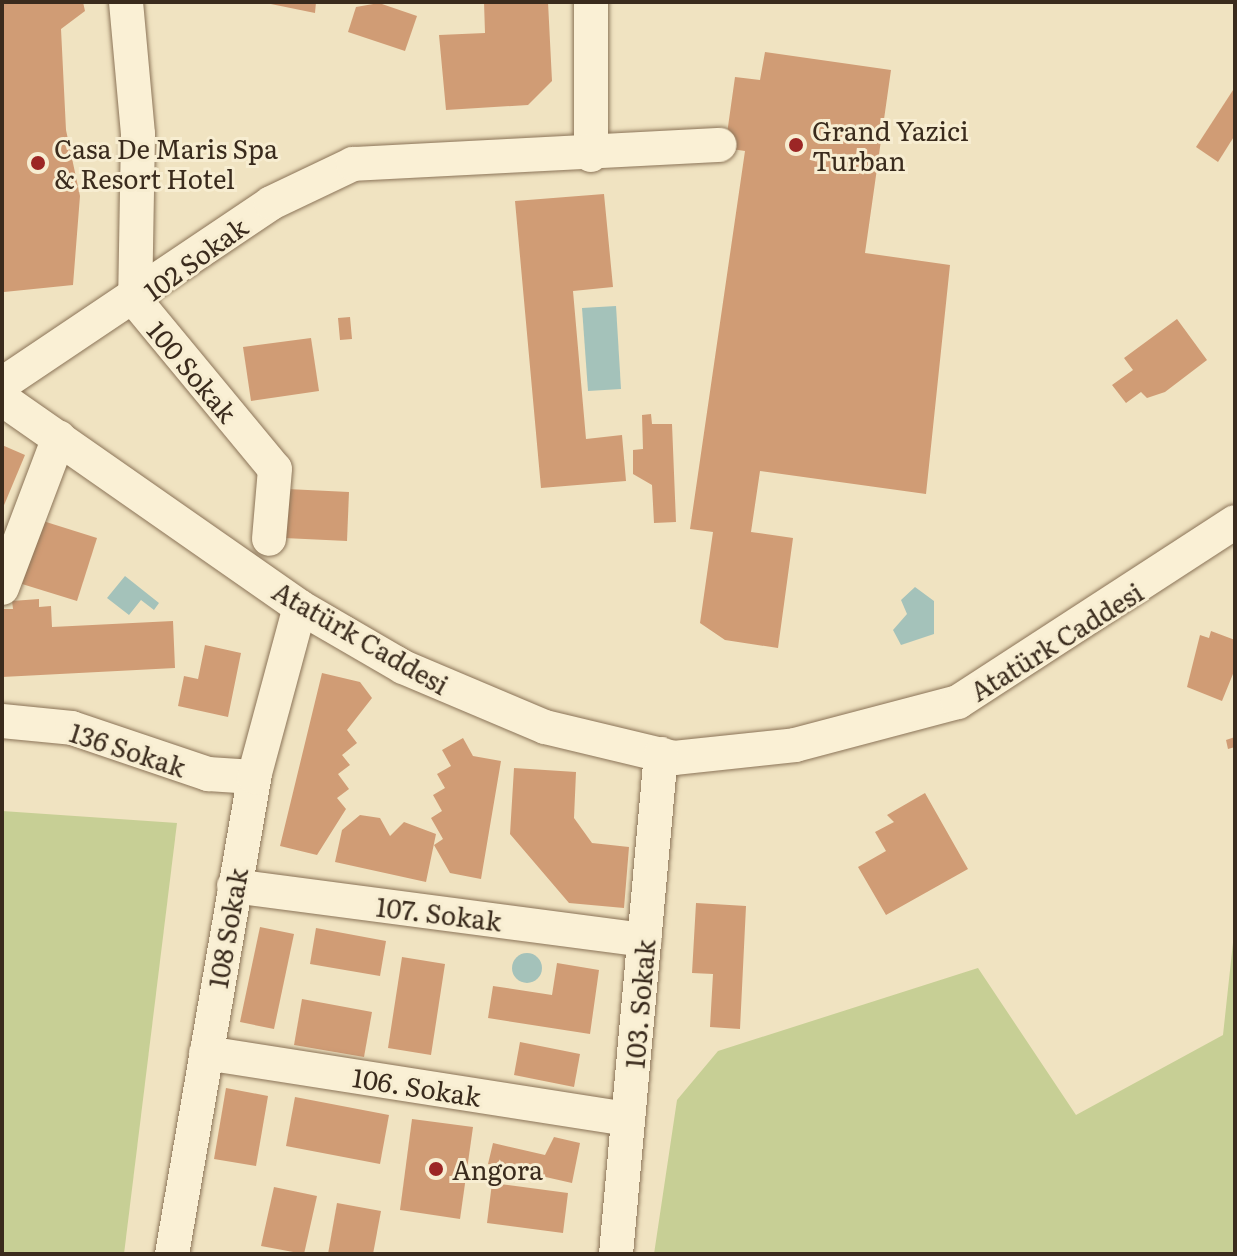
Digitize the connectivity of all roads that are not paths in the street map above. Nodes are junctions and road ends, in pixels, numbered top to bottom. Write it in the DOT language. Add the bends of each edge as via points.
graph roads {
  1 [pos="126,2"];
  2 [pos="591,2"];
  3 [pos="720,145"];
  4 [pos="591,155"];
  5 [pos="135,300"];
  6 [pos="2,384"];
  7 [pos="2,399"];
  8 [pos="59,437"];
  9 [pos="1235,522"];
  10 [pos="269,539"];
  11 [pos="2,588"];
  12 [pos="300,607"];
  13 [pos="2,721"];
  14 [pos="661,754"];
  15 [pos="254,777"];
  16 [pos="234,886"];
  17 [pos="644,940"];
  18 [pos="206,1053"];
  19 [pos="628,1119"];
  20 [pos="172,1254"];
  21 [pos="616,1254"];
  1 -- 5 [label="street, 100 Sokak" via="138,134"];
  2 -- 4 [label="street"];
  3 -- 4 [label="street, 102 Sokak"];
  4 -- 5 [label="street, 102 Sokak" via="353,164 271,203"];
  5 -- 6 [label="street, 102 Sokak"];
  5 -- 10 [label="street, 100 Sokak" via="275,469"];
  7 -- 8 [label="street, Atatürk Caddesi"];
  8 -- 11 [label="street"];
  8 -- 12 [label="street, Atatürk Caddesi"];
  9 -- 14 [label="street, Atatürk Caddesi" via="958,702 795,745"];
  12 -- 14 [label="street, Atatürk Caddesi" via="403,667 488,705 545,727"];
  12 -- 15 [label="street, 108 Sokak"];
  13 -- 15 [label="street, 136 Sokak" via="72,728 208,774"];
  14 -- 17 [label="street, 103. Sokak"];
  15 -- 16 [label="street, 108 Sokak"];
  16 -- 17 [label="street, 107. Sokak"];
  16 -- 18 [label="street, 108 Sokak"];
  17 -- 19 [label="street, 103. Sokak"];
  18 -- 19 [label="street, 106. Sokak"];
  18 -- 20 [label="street, 108 Sokak"];
  19 -- 21 [label="street, 103. Sokak"];
}
